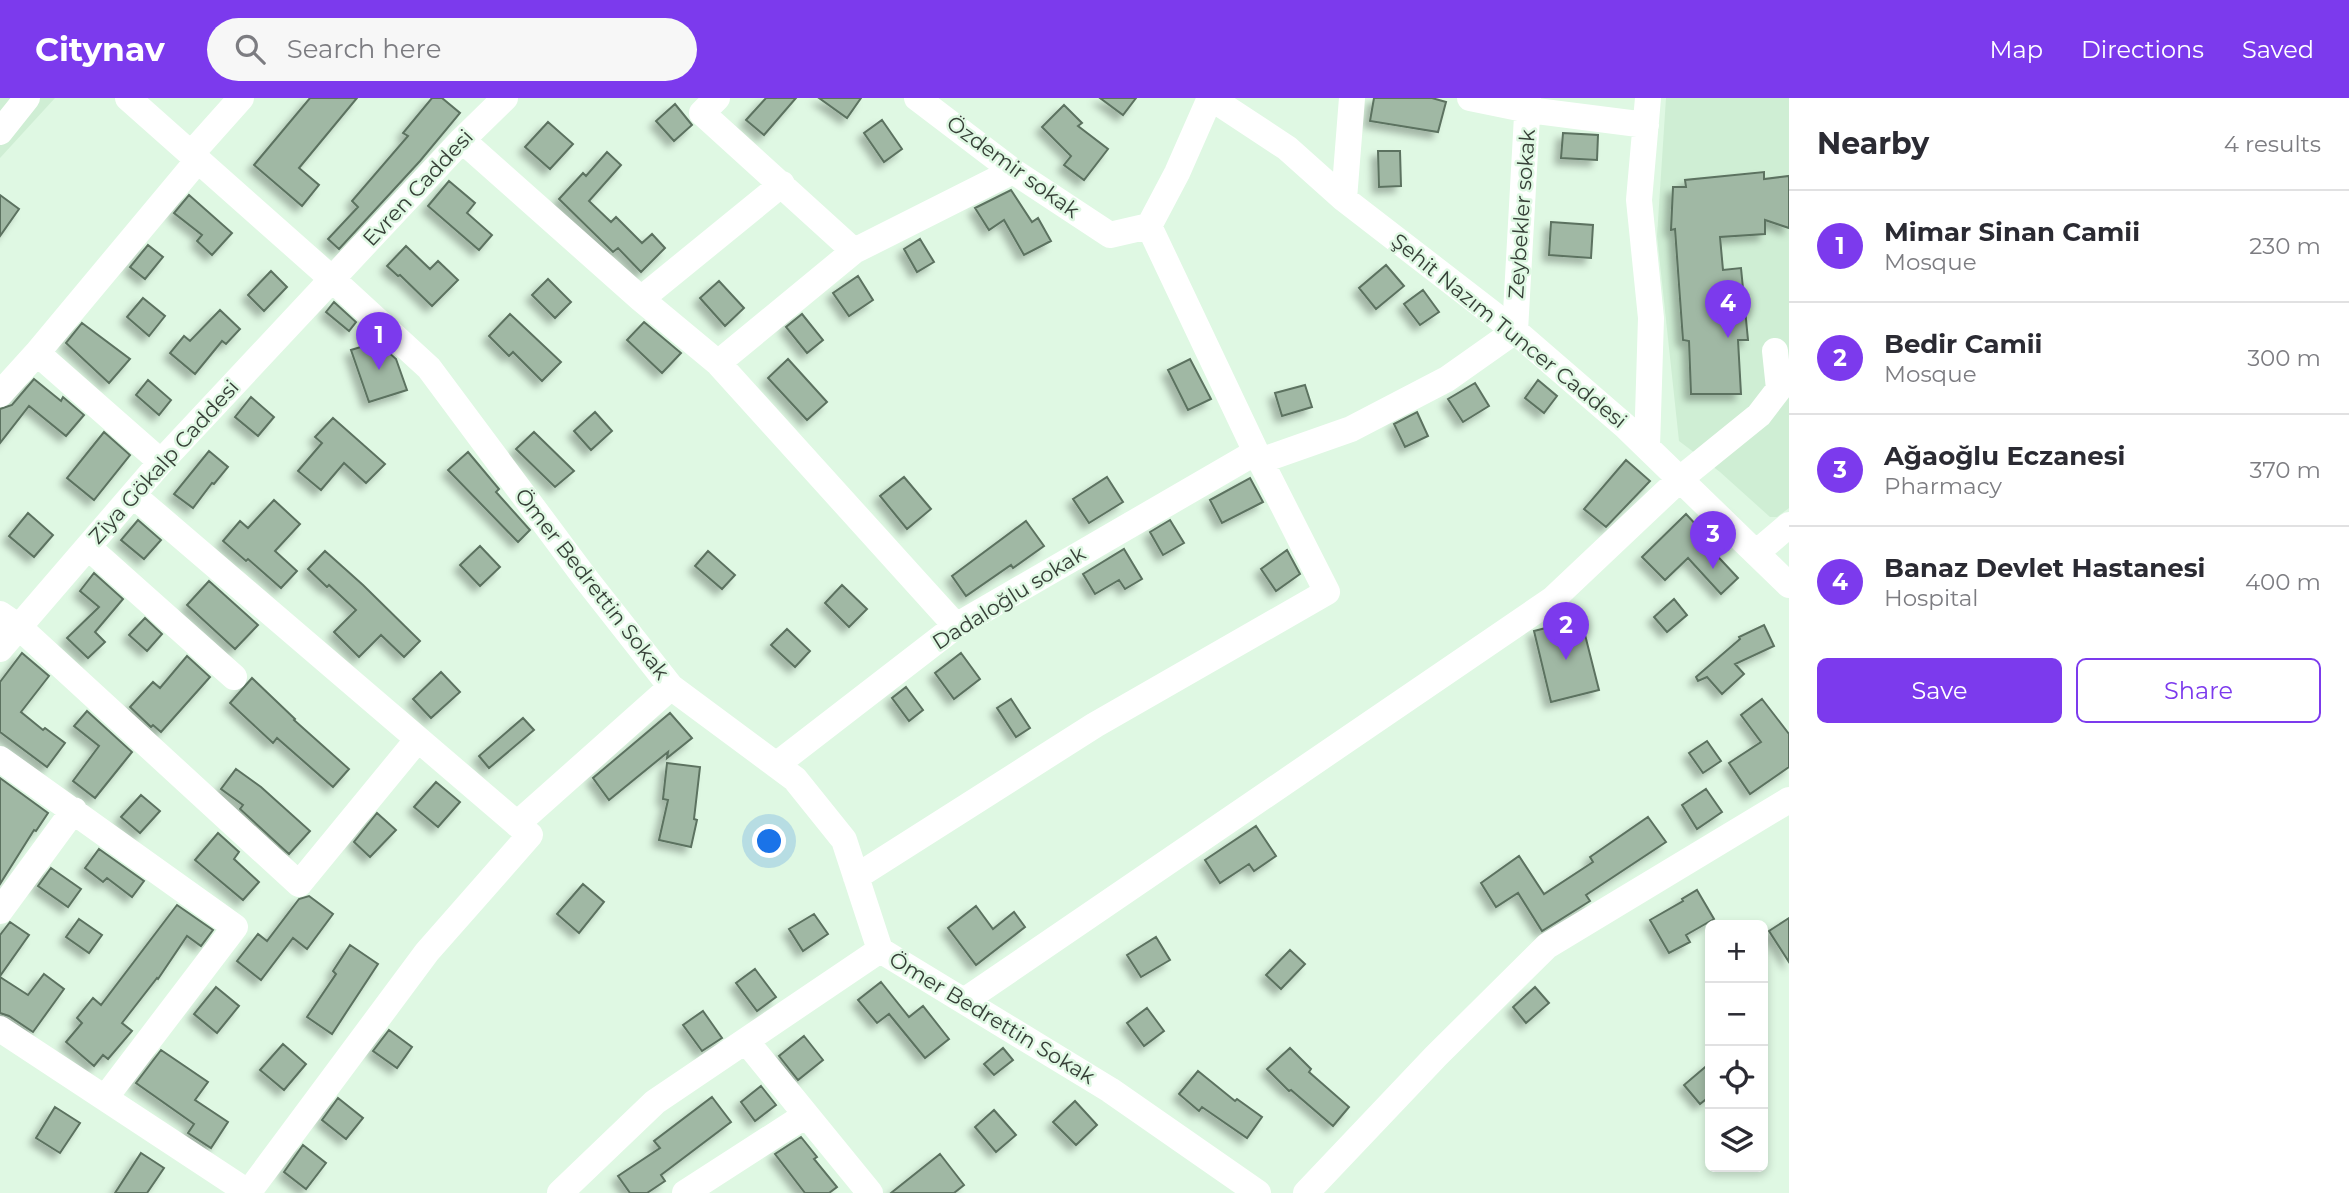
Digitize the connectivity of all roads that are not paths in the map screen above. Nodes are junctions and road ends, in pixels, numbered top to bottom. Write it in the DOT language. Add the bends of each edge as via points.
graph roads {
  1 [pos="27,98"];
  2 [pos="128,98"];
  3 [pos="241,98"];
  4 [pos="505,98"];
  5 [pos="717,98"];
  6 [pos="917,98"];
  7 [pos="1211,98"];
  8 [pos="1352,98"];
  9 [pos="1470,98"];
  10 [pos="1648,98"];
  11 [pos="1529,104"];
  12 [pos="1646,125"];
  13 [pos="0,132"];
  14 [pos="461,140"];
  15 [pos="195,157"];
  16 [pos="1013,171"];
  17 [pos="782,184"];
  18 [pos="1344,199"];
  19 [pos="1149,226"];
  20 [pos="855,251"];
  21 [pos="332,279"];
  22 [pos="641,299"];
  23 [pos="1515,331"];
  24 [pos="1775,351"];
  25 [pos="37,353"];
  26 [pos="718,363"];
  27 [pos="0,394"];
  28 [pos="1647,447"];
  29 [pos="1258,457"];
  30 [pos="161,462"];
  31 [pos="1680,479"];
  32 [pos="133,495"];
  33 [pos="1789,525"];
  34 [pos="88,547"];
  35 [pos="1756,553"];
  36 [pos="1789,585"];
  37 [pos="9,621"];
  38 [pos="956,626"];
  39 [pos="0,649"];
  40 [pos="234,677"];
  41 [pos="671,687"];
  42 [pos="418,739"];
  43 [pos="0,759"];
  44 [pos="776,765"];
  45 [pos="1789,800"];
  46 [pos="74,810"];
  47 [pos="517,824"];
  48 [pos="856,877"];
  49 [pos="0,911"];
  50 [pos="880,950"];
  51 [pos="964,1001"];
  52 [pos="0,1029"];
  53 [pos="746,1041"];
  54 [pos="105,1098"];
  55 [pos="806,1115"];
  56 [pos="248,1193"];
  57 [pos="561,1193"];
  58 [pos="685,1193"];
  59 [pos="870,1193"];
  60 [pos="1258,1193"];
  61 [pos="1306,1193"];
  1 -- 13 [label="street"];
  2 -- 15 [label="street, Ömer Bedrettin Sokak"];
  3 -- 15 [label="street"];
  4 -- 14 [label="street, Evren Caddesi"];
  5 -- 17 [label="street" via="702,113"];
  6 -- 16 [label="street, Özdemir sokak"];
  7 -- 18 [label="street, Şehit Nazım Tuncer Caddesi" via="1287,148"];
  7 -- 19 [label="street"];
  8 -- 18 [label="street"];
  9 -- 11 [label="street"];
  10 -- 12 [label="street"];
  11 -- 12 [label="street"];
  11 -- 23 [label="street, Zeybekler sokak"];
  12 -- 28 [label="street" via="1639,200 1651,318"];
  14 -- 21 [label="street, Evren Caddesi"];
  14 -- 22 [label="street"];
  15 -- 21 [label="street, Ömer Bedrettin Sokak"];
  15 -- 25 [label="street"];
  16 -- 19 [label="street, Özdemir sokak" via="1110,235"];
  16 -- 20 [label="street"];
  17 -- 20 [label="street"];
  17 -- 22 [label="street"];
  18 -- 23 [label="street, Şehit Nazım Tuncer Caddesi"];
  19 -- 29 [label="street"];
  20 -- 26 [label="street"];
  21 -- 30 [label="street, Ziya Gökalp Caddesi"];
  21 -- 41 [label="street, Ömer Bedrettin Sokak" via="429,368"];
  22 -- 26 [label="street"];
  23 -- 28 [label="street, Şehit Nazım Tuncer Caddesi"];
  23 -- 29 [label="street, Dadaloğlu sokak" via="1447,379 1351,429"];
  24 -- 31 [label="street" via="1779,389 1768,404"];
  25 -- 27 [label="street"];
  25 -- 30 [label="street"];
  26 -- 38 [label="street"];
  28 -- 31 [label="street, Şehit Nazım Tuncer Caddesi"];
  29 -- 38 [label="street, Dadaloğlu sokak"];
  29 -- 48 [label="street" via="1327,592 1095,725"];
  30 -- 32 [label="street, Ziya Gökalp Caddesi"];
  31 -- 35 [label="street, Şehit Nazım Tuncer Caddesi"];
  31 -- 51 [label="street" via="1553,599"];
  32 -- 34 [label="street, Ziya Gökalp Caddesi"];
  32 -- 42 [label="street"];
  33 -- 35 [label="street"];
  34 -- 37 [label="street, Ziya Gökalp Caddesi"];
  34 -- 40 [label="street"];
  35 -- 36 [label="street, Şehit Nazım Tuncer Caddesi"];
  37 -- 39 [label="street, Ziya Gökalp Caddesi"];
  37 -- 42 [label="street" via="299,884"];
  38 -- 44 [label="street, Dadaloğlu sokak"];
  41 -- 44 [label="street, Ömer Bedrettin Sokak"];
  41 -- 47 [label="street"];
  42 -- 47 [label="street"];
  43 -- 46 [label="street"];
  44 -- 48 [label="street, Ömer Bedrettin Sokak" via="795,779 844,840"];
  45 -- 61 [label="street" via="1547,946"];
  46 -- 49 [label="street"];
  46 -- 54 [label="street" via="235,927"];
  47 -- 56 [label="street" via="530,835 427,952"];
  48 -- 50 [label="street, Ömer Bedrettin Sokak"];
  50 -- 51 [label="street, Ömer Bedrettin Sokak"];
  50 -- 53 [label="street"];
  51 -- 60 [label="street, Ömer Bedrettin Sokak" via="1110,1090"];
  52 -- 54 [label="street"];
  53 -- 55 [label="street"];
  53 -- 57 [label="street" via="655,1102"];
  54 -- 56 [label="street"];
  55 -- 58 [label="street"];
  55 -- 59 [label="street"];
}
